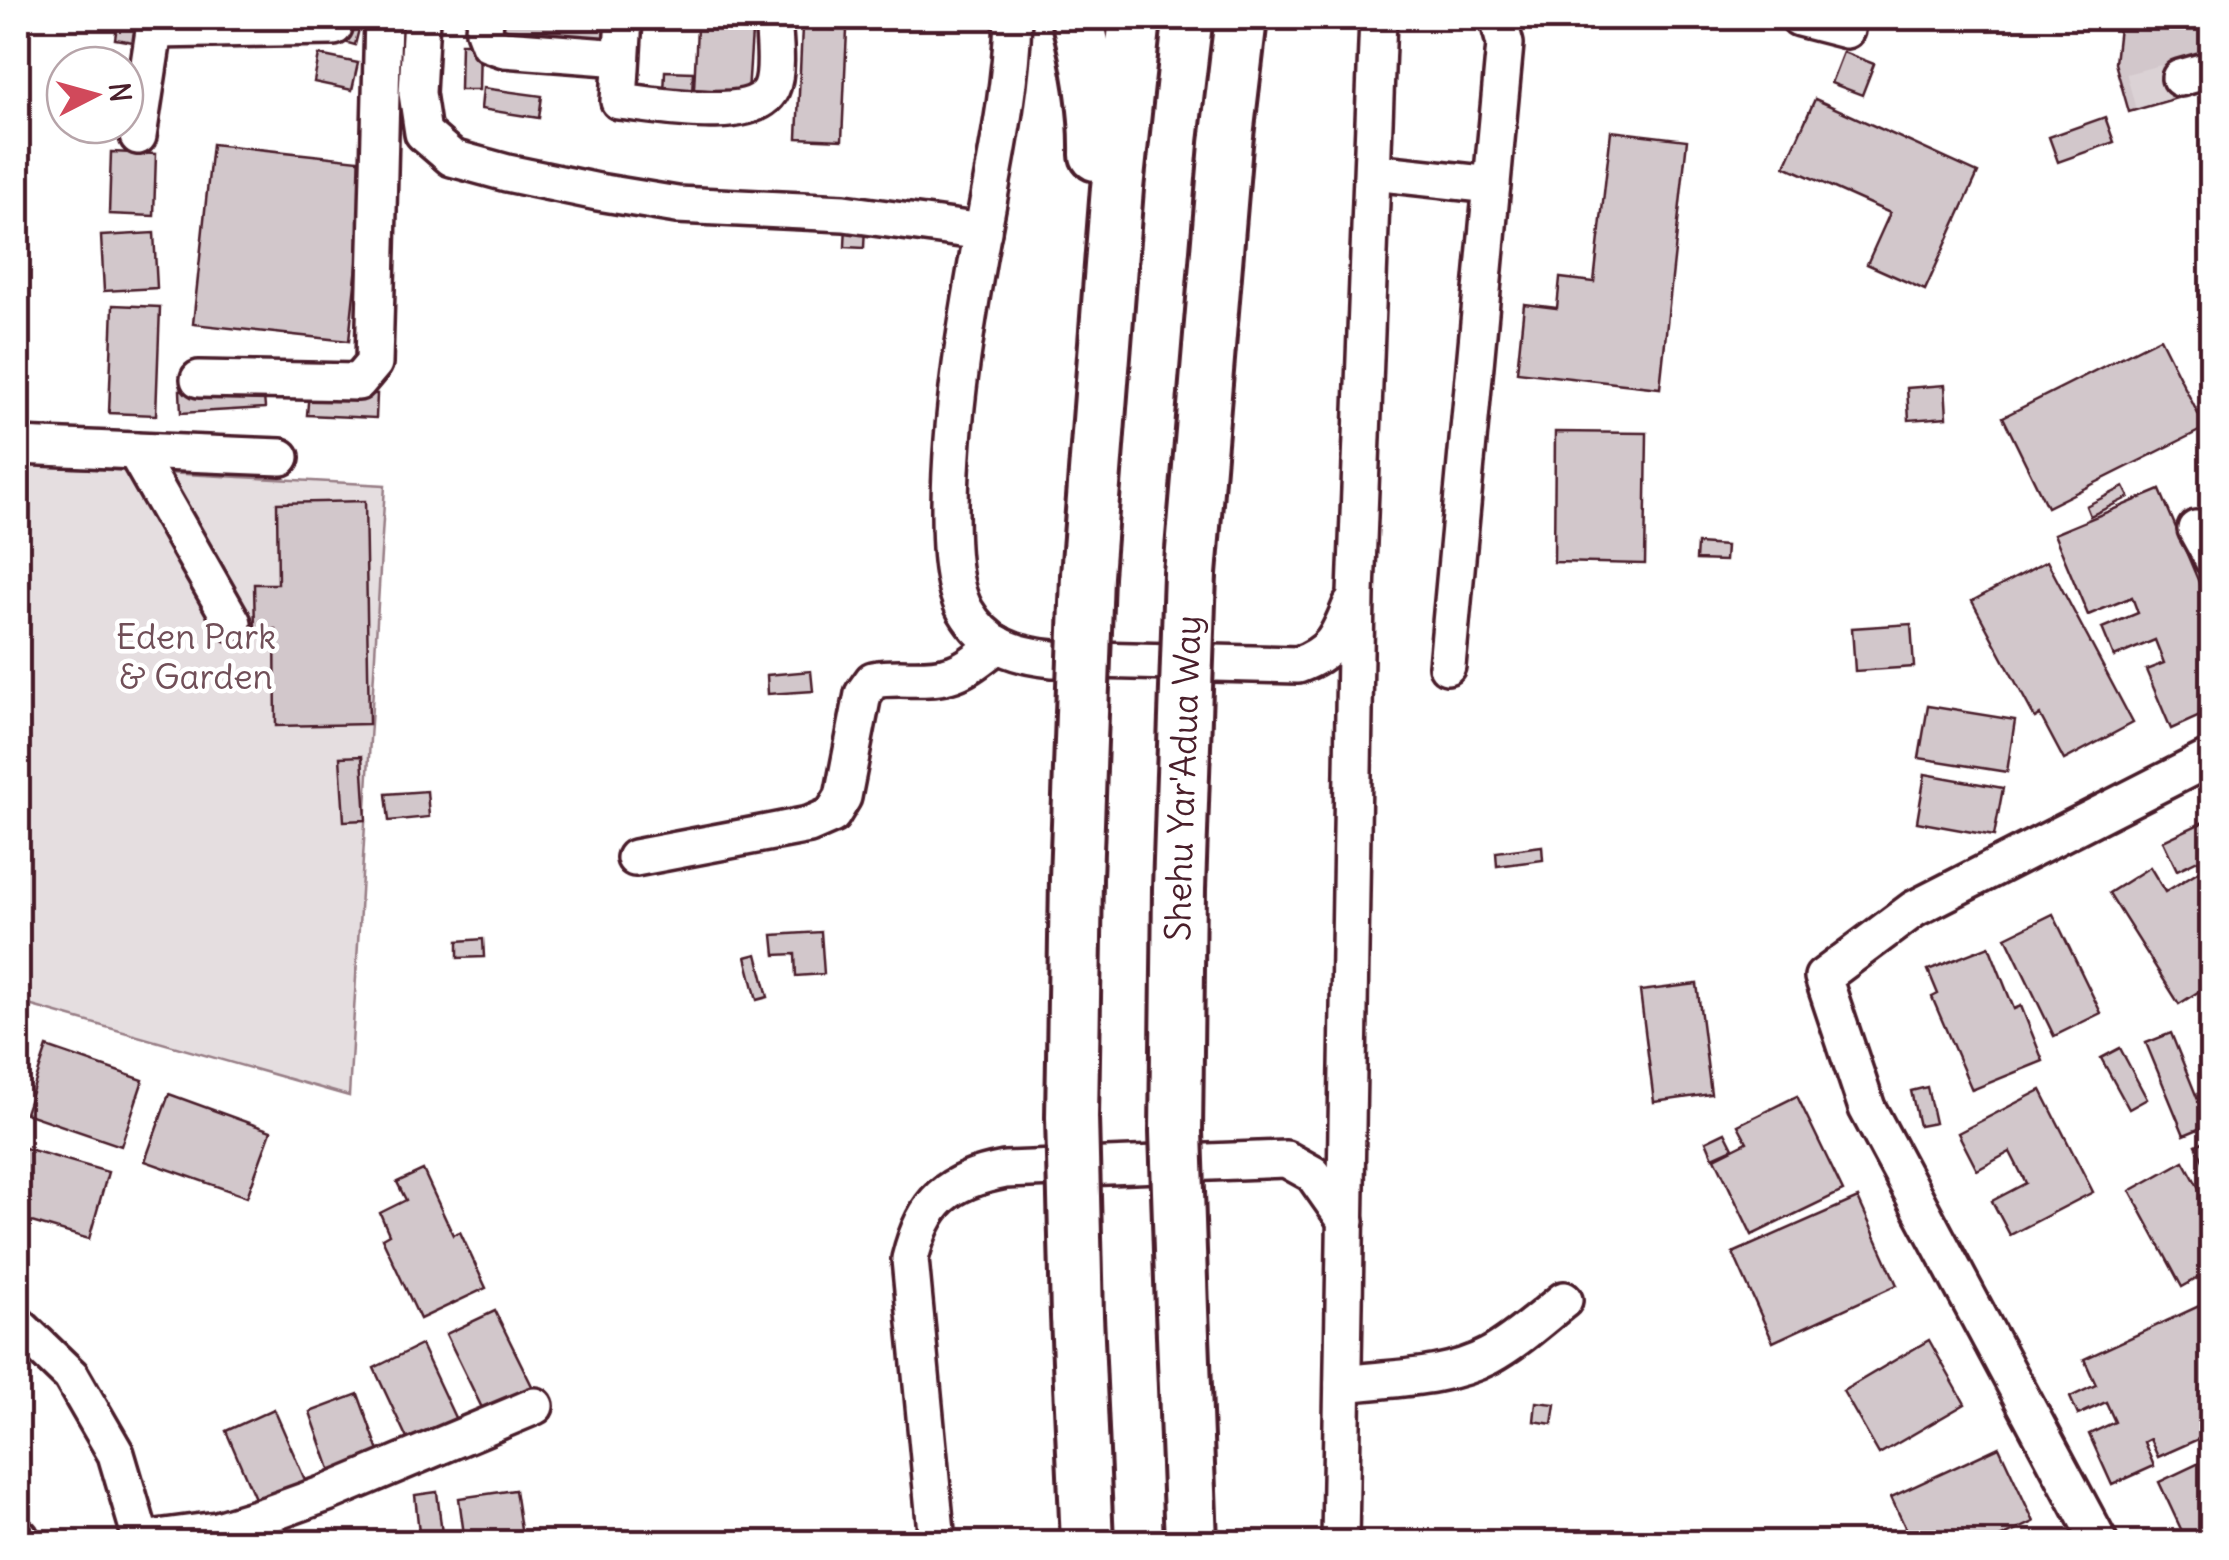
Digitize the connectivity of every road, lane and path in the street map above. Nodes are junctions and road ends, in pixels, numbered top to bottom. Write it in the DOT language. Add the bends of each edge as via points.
graph roads {
  1 [pos="382,18"];
  2 [pos="420,18"];
  3 [pos="484,18"];
  4 [pos="624,18"];
  5 [pos="773,18"];
  6 [pos="1014,18"];
  7 [pos="1077,18"];
  8 [pos="1135,18"];
  9 [pos="1241,18"];
  10 [pos="1378,18"];
  11 [pos="1498,18"];
  12 [pos="1799,18"];
  13 [pos="155,24"];
  14 [pos="334,28"];
  15 [pos="1846,30"];
  16 [pos="621,58"];
  17 [pos="145,90"];
  18 [pos="1373,172"];
  19 [pos="1492,185"];
  20 [pos="983,232"];
  21 [pos="199,379"];
  22 [pos="1100,408"];
  23 [pos="18,446"];
  24 [pos="135,451"];
  25 [pos="281,457"];
  26 [pos="1356,594"];
  27 [pos="232,623"];
  28 [pos="998,644"];
  29 [pos="1447,666"];
  30 [pos="2212,757"];
  31 [pos="635,858"];
  32 [pos="1346,1221"];
  33 [pos="1564,1300"];
  34 [pos="18,1325"];
  35 [pos="1343,1384"];
  36 [pos="535,1406"];
  37 [pos="142,1541"];
  38 [pos="937,1542"];
  39 [pos="1087,1542"];
  40 [pos="1190,1542"];
  41 [pos="1340,1542"];
  42 [pos="2099,1542"];
  1 -- 21 [label="street" via="374,364 358,382"];
  2 -- 20 [label="street" via="422,133 452,158 678,205 844,214"];
  3 -- 16 [label="street" via="489,44 504,49"];
  4 -- 16 [label="street"];
  5 -- 16 [label="street" via="771,88 746,107 618,101"];
  6 -- 20 [label="street"];
  7 -- 22 [label="highway" via="1097,120"];
  8 -- 22 [label="highway"];
  9 -- 40 [label="highway, Shehu Yar'Adua Way, bridge" via="1190,574 1179,890 1177,1095"];
  10 -- 18 [label="street"];
  11 -- 19 [label="street" via="1505,44"];
  12 -- 15 [label="street"];
  13 -- 14 [label="street"];
  13 -- 17 [label="street"];
  18 -- 19 [label="street"];
  18 -- 26 [label="street"];
  19 -- 29 [label="street"];
  20 -- 28 [label="street" via="954,418 950,544 964,607"];
  22 -- 39 [label="highway, bridge" via="1087,576 1072,1117"];
  23 -- 24 [label="street"];
  24 -- 25 [label="street"];
  24 -- 27 [label="street"];
  26 -- 28 [label="street" via="1332,646 1298,665 1053,659"];
  26 -- 32 [label="street"];
  28 -- 31 [label="street" via="945,676 874,680 863,694 842,797 832,815"];
  30 -- 42 [label="street" via="1914,909 1823,977 1867,1108"];
  32 -- 35 [label="street"];
  32 -- 38 [label="street" via="1313,1174 1286,1159 1005,1170 955,1184 926,1215 910,1259"];
  33 -- 35 [label="street" via="1471,1364"];
  34 -- 37 [label="street" via="71,1376 116,1454"];
  35 -- 41 [label="street"];
  36 -- 37 [label="street" via="268,1514"];
}
